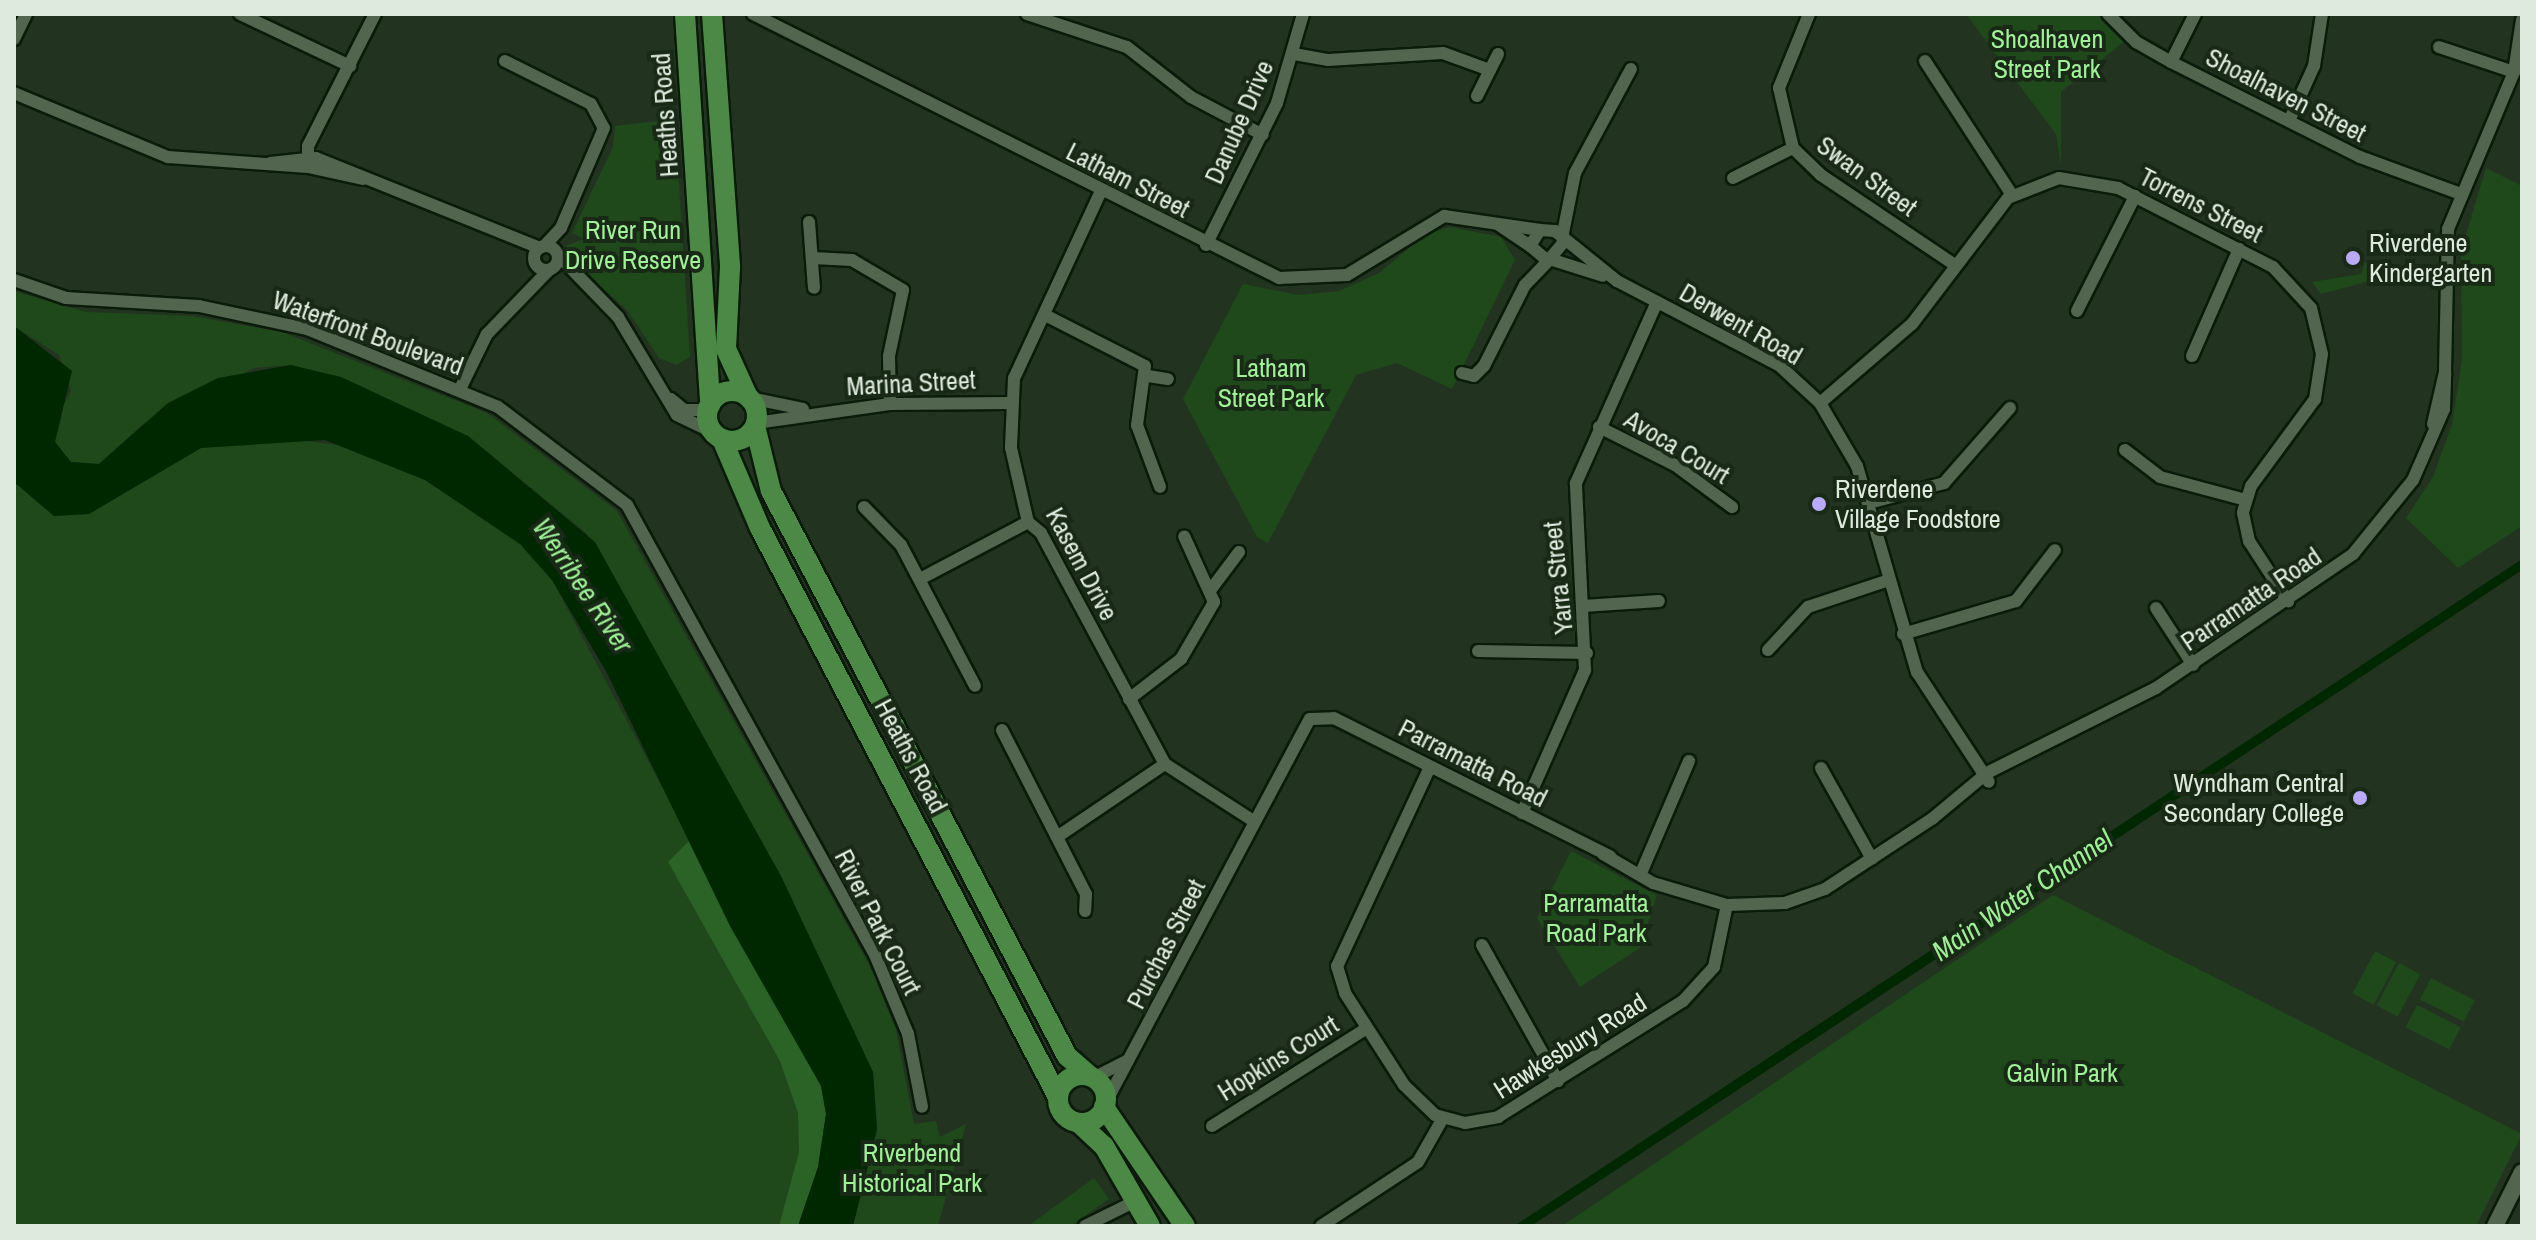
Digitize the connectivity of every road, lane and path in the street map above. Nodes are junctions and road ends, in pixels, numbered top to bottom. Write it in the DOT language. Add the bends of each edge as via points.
graph roads {
  1 [pos="26,14"];
  2 [pos="240,14"];
  3 [pos="375,14"];
  4 [pos="685,14"];
  5 [pos="753,14"];
  6 [pos="1027,14"];
  7 [pos="1303,14"];
  8 [pos="1809,14"];
  9 [pos="2108,14"];
  10 [pos="2195,14"];
  11 [pos="2322,14"];
  12 [pos="716,16"];
  13 [pos="2522,16"];
  14 [pos="14,39"];
  15 [pos="2439,47"];
  16 [pos="1294,54"];
  17 [pos="1498,54"];
  18 [pos="505,61"];
  19 [pos="1925,61"];
  20 [pos="2171,62"];
  21 [pos="350,66"];
  22 [pos="1631,69"];
  23 [pos="1490,70"];
  24 [pos="2514,72"];
  25 [pos="14,93"];
  26 [pos="1477,96"];
  27 [pos="2289,121"];
  28 [pos="1263,135"];
  29 [pos="1793,148"];
  30 [pos="309,160"];
  31 [pos="1733,178"];
  32 [pos="1101,191"];
  33 [pos="2458,193"];
  34 [pos="2012,195"];
  35 [pos="2135,196"];
  36 [pos="1565,212"];
  37 [pos="1489,219"];
  38 [pos="809,222"];
  39 [pos="561,228"];
  40 [pos="1542,229"];
  41 [pos="1562,240"];
  42 [pos="513,241"];
  43 [pos="1206,245"];
  44 [pos="542,247"];
  45 [pos="1531,248"];
  46 [pos="2239,249"];
  47 [pos="557,254"];
  48 [pos="813,258"];
  49 [pos="1550,261"];
  50 [pos="535,262"];
  51 [pos="1955,265"];
  52 [pos="550,269"];
  53 [pos="579,279"];
  54 [pos="14,280"];
  55 [pos="1617,281"];
  56 [pos="530,285"];
  57 [pos="1525,285"];
  58 [pos="814,288"];
  59 [pos="1661,304"];
  60 [pos="2077,311"];
  61 [pos="1045,315"];
  62 [pos="2192,356"];
  63 [pos="1462,373"];
  64 [pos="1148,376"];
  65 [pos="655,378"];
  66 [pos="1168,379"];
  67 [pos="460,389"];
  68 [pos="749,398"];
  69 [pos="1010,403"];
  70 [pos="1820,403"];
  71 [pos="890,404"];
  72 [pos="709,408"];
  73 [pos="2010,408"];
  74 [pos="814,411"];
  75 [pos="756,424"];
  76 [pos="1599,427"];
  77 [pos="718,436"];
  78 [pos="2125,450"];
  79 [pos="1160,487"];
  80 [pos="2246,500"];
  81 [pos="1869,503"];
  82 [pos="627,505"];
  83 [pos="864,507"];
  84 [pos="1732,507"];
  85 [pos="1028,522"];
  86 [pos="1184,536"];
  87 [pos="2055,550"];
  88 [pos="1239,552"];
  89 [pos="920,579"];
  90 [pos="1889,580"];
  91 [pos="1212,588"];
  92 [pos="1659,601"];
  93 [pos="2288,601"];
  94 [pos="1583,606"];
  95 [pos="2156,608"];
  96 [pos="1903,634"];
  97 [pos="1768,650"];
  98 [pos="1478,651"];
  99 [pos="1587,653"];
  100 [pos="2193,665"];
  101 [pos="975,686"];
  102 [pos="1129,699"];
  103 [pos="1002,730"];
  104 [pos="1689,761"];
  105 [pos="1165,764"];
  106 [pos="1430,767"];
  107 [pos="1821,768"];
  108 [pos="1986,777"];
  109 [pos="1522,813"];
  110 [pos="1249,819"];
  111 [pos="1057,837"];
  112 [pos="1872,859"];
  113 [pos="1642,870"];
  114 [pos="1727,905"];
  115 [pos="1085,911"];
  116 [pos="1482,945"];
  117 [pos="1367,1028"];
  118 [pos="1130,1059"];
  119 [pos="1091,1077"];
  120 [pos="1558,1081"];
  121 [pos="1058,1097"];
  122 [pos="1105,1105"];
  123 [pos="922,1107"];
  124 [pos="1443,1118"];
  125 [pos="1079,1123"];
  126 [pos="1212,1126"];
  127 [pos="2519,1181"];
  128 [pos="1132,1203"];
  129 [pos="1085,1226"];
  130 [pos="1150,1226"];
  131 [pos="1185,1226"];
  132 [pos="1321,1226"];
  133 [pos="2495,1226"];
  1 -- 14 [label="street"];
  2 -- 21 [label="street"];
  3 -- 21 [label="street"];
  4 -- 72 [label="main road, Heaths Road"];
  5 -- 32 [label="street, Latham Street"];
  6 -- 28 [label="street" via="1127,47 1191,97"];
  7 -- 16 [label="street, Danube Drive"];
  8 -- 29 [label="street, Swan Street" via="1779,88"];
  9 -- 20 [label="street, Shoalhaven Street" via="2136,42"];
  10 -- 20 [label="street"];
  11 -- 27 [label="street" via="2314,66"];
  12 -- 68 [label="main road, Heaths Road" via="730,267 726,349"];
  13 -- 24 [label="street, Parramatta Road"];
  15 -- 24 [label="street"];
  16 -- 23 [label="street" via="1328,60 1443,53"];
  16 -- 28 [label="street, Danube Drive"];
  17 -- 23 [label="street"];
  18 -- 39 [label="street" via="583,99 602,118 600,150"];
  19 -- 34 [label="street"];
  20 -- 27 [label="street, Shoalhaven Street"];
  21 -- 30 [label="street"];
  22 -- 36 [label="street" via="1614,92 1597,144 1578,167"];
  23 -- 26 [label="street"];
  24 -- 33 [label="street, Parramatta Road"];
  25 -- 30 [label="street" via="144,150 248,165"];
  27 -- 33 [label="street, Shoalhaven Street"];
  28 -- 43 [label="street, Danube Drive"];
  29 -- 31 [label="street"];
  29 -- 51 [label="street, Swan Street" via="1821,175"];
  30 -- 42 [label="street"];
  32 -- 43 [label="street, Latham Street"];
  32 -- 61 [label="street, Kasem Drive"];
  33 -- 93 [label="street, Parramatta Road" via="2443,261 2447,395 2430,439 2377,531"];
  34 -- 35 [label="street, Torrens Street" via="2071,177"];
  34 -- 51 [label="street"];
  35 -- 46 [label="street, Torrens Street"];
  35 -- 60 [label="street"];
  36 -- 40 [label="street"];
  36 -- 41 [label="street"];
  37 -- 40 [label="street, Latham Street"];
  37 -- 43 [label="street, Latham Street" via="1464,214 1427,221 1367,266 1322,281 1272,276"];
  37 -- 45 [label="street"];
  38 -- 48 [label="street"];
  39 -- 44 [label="street"];
  39 -- 47 [label="street"];
  40 -- 41 [label="street, Latham Street"];
  40 -- 45 [label="street"];
  41 -- 49 [label="street"];
  41 -- 55 [label="street, Derwent Road"];
  42 -- 44 [label="street"];
  42 -- 50 [label="street"];
  44 -- 47 [label="street"];
  44 -- 50 [label="street"];
  45 -- 49 [label="street, Derwent Road"];
  45 -- 57 [label="street"];
  46 -- 62 [label="street"];
  46 -- 80 [label="street, Torrens Street" via="2298,290 2315,320 2322,354 2310,410"];
  47 -- 52 [label="street"];
  47 -- 53 [label="street"];
  48 -- 58 [label="street"];
  48 -- 71 [label="street" via="852,260 903,290 889,356"];
  49 -- 55 [label="street, Derwent Road"];
  49 -- 57 [label="street"];
  50 -- 52 [label="street"];
  50 -- 56 [label="street"];
  51 -- 70 [label="street" via="1906,330"];
  52 -- 53 [label="street"];
  52 -- 56 [label="street"];
  53 -- 65 [label="street" via="618,317"];
  54 -- 67 [label="street, Waterfront Boulevard" via="108,304 258,315"];
  55 -- 59 [label="street, Derwent Road"];
  56 -- 67 [label="street" via="487,334"];
  57 -- 63 [label="street" via="1484,366 1474,376"];
  59 -- 70 [label="street, Derwent Road" via="1768,358"];
  59 -- 76 [label="street, Yarra Street"];
  61 -- 64 [label="street" via="1140,362"];
  61 -- 69 [label="street, Kasem Drive" via="1021,354"];
  64 -- 66 [label="street"];
  64 -- 79 [label="street" via="1137,425"];
  65 -- 72 [label="street" via="681,409"];
  65 -- 77 [label="street" via="677,415"];
  67 -- 82 [label="street, Waterfront Boulevard" via="530,428"];
  68 -- 72 [label="main road" via="729,391"];
  68 -- 74 [label="street, Marina Street"];
  68 -- 75 [label="main road"];
  69 -- 71 [label="street, Marina Street"];
  69 -- 85 [label="street, Kasem Drive"];
  70 -- 81 [label="street, Derwent Road"];
  71 -- 74 [label="street, Marina Street"];
  72 -- 77 [label="main road"];
  73 -- 81 [label="street" via="1944,483"];
  74 -- 75 [label="street, Marina Street"];
  75 -- 77 [label="main road" via="741,439"];
  75 -- 119 [label="main road, Heaths Road" via="771,491 1067,1056"];
  76 -- 84 [label="street, Avoca Court" via="1675,465"];
  76 -- 94 [label="street, Yarra Street" via="1572,508"];
  77 -- 121 [label="main road, Heaths Road" via="760,528"];
  78 -- 80 [label="street" via="2160,477"];
  80 -- 93 [label="street" via="2249,541"];
  81 -- 90 [label="street, Derwent Road"];
  82 -- 123 [label="street, River Park Court" via="737,704 763,729 771,766 875,955 908,1034"];
  83 -- 89 [label="street" via="884,514"];
  85 -- 89 [label="street"];
  85 -- 102 [label="street, Kasem Drive" via="1041,533"];
  86 -- 91 [label="street"];
  87 -- 96 [label="street" via="2016,601"];
  88 -- 91 [label="street"];
  89 -- 101 [label="street"];
  90 -- 96 [label="street, Derwent Road"];
  90 -- 97 [label="street" via="1808,607"];
  91 -- 102 [label="street" via="1214,602 1186,652"];
  92 -- 94 [label="street"];
  93 -- 100 [label="street, Parramatta Road"];
  94 -- 99 [label="street, Yarra Street"];
  95 -- 100 [label="street"];
  96 -- 108 [label="street, Derwent Road" via="1953,729"];
  98 -- 99 [label="street"];
  99 -- 109 [label="street, Yarra Street" via="1574,708"];
  100 -- 108 [label="street, Parramatta Road"];
  102 -- 105 [label="street, Kasem Drive"];
  103 -- 111 [label="street"];
  104 -- 113 [label="street"];
  105 -- 110 [label="street, Kasem Drive"];
  105 -- 111 [label="street"];
  106 -- 109 [label="street, Parramatta Road"];
  106 -- 110 [label="street, Parramatta Road" via="1321,716 1300,729"];
  106 -- 117 [label="street" via="1339,953 1341,985"];
  107 -- 112 [label="street"];
  108 -- 112 [label="street, Parramatta Road"];
  109 -- 113 [label="street, Parramatta Road"];
  110 -- 118 [label="street, Purchas Street" via="1239,849"];
  111 -- 115 [label="street" via="1086,894"];
  112 -- 114 [label="street, Parramatta Road" via="1798,899"];
  113 -- 114 [label="street, Parramatta Road" via="1668,886"];
  114 -- 120 [label="street, Hawkesbury Road" via="1717,960 1701,987"];
  116 -- 120 [label="street"];
  117 -- 124 [label="street" via="1411,1095"];
  117 -- 126 [label="street, Hopkins Court"];
  118 -- 119 [label="street"];
  118 -- 122 [label="street, Purchas Street"];
  119 -- 121 [label="main road" via="1070,1078"];
  119 -- 122 [label="main road"];
  120 -- 124 [label="street, Hawkesbury Road" via="1490,1120"];
  121 -- 125 [label="main road" via="1061,1113"];
  122 -- 125 [label="main road"];
  122 -- 131 [label="main road"];
  124 -- 132 [label="street" via="1418,1162"];
  125 -- 128 [label="main road" via="1104,1146"];
  127 -- 133 [label="street"];
  128 -- 129 [label="street"];
  128 -- 130 [label="main road"];
}
